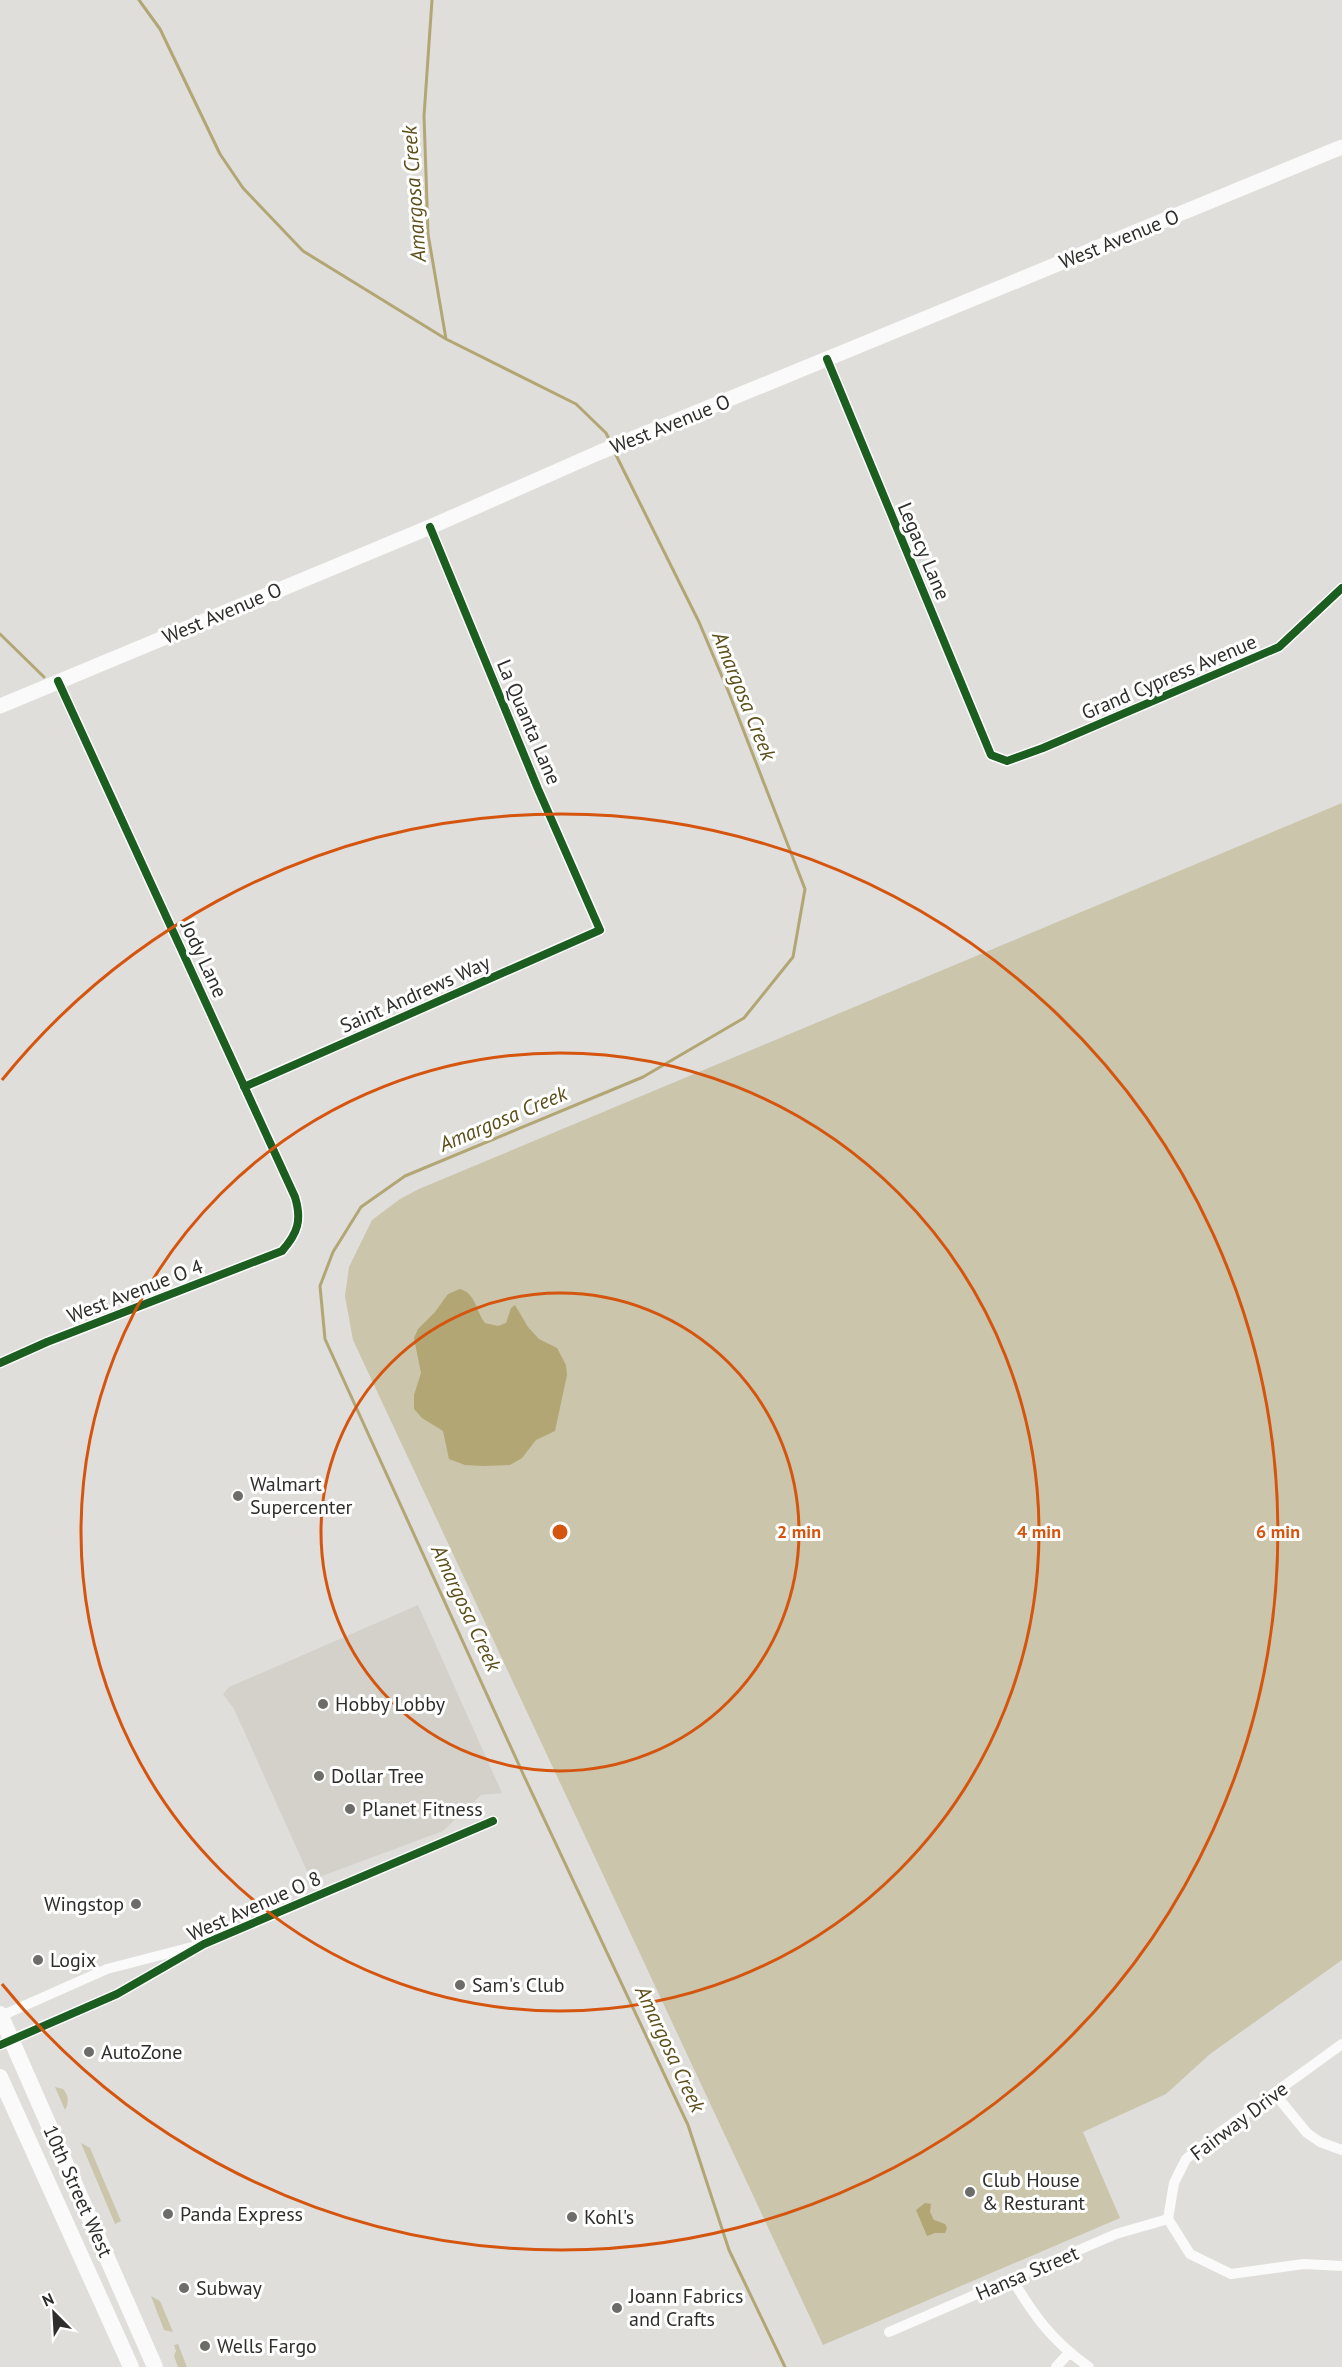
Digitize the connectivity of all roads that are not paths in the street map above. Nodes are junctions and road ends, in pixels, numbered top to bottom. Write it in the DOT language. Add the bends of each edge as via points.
graph roads {
  1 [pos="1342,147"];
  2 [pos="827,359"];
  3 [pos="430,527"];
  4 [pos="1342,588"];
  5 [pos="58,681"];
  6 [pos="0,706"];
  7 [pos="991,755"];
  8 [pos="600,930"];
  9 [pos="244,1087"];
  10 [pos="282,1251"];
  11 [pos="0,1363"];
  12 [pos="493,1821"];
  13 [pos="204,1944"];
  14 [pos="0,2016"];
  15 [pos="6,2042"];
  16 [pos="1342,2044"];
  17 [pos="0,2077"];
  18 [pos="1275,2094"];
  19 [pos="1342,2150"];
  20 [pos="1168,2219"];
  21 [pos="1342,2266"];
  22 [pos="115,2274"];
  23 [pos="1012,2279"];
  24 [pos="93,2283"];
  25 [pos="888,2332"];
  26 [pos="1069,2352"];
  27 [pos="130,2367"];
  28 [pos="155,2367"];
  29 [pos="1056,2367"];
  30 [pos="1089,2367"];
  1 -- 2 [label="main road, West Avenue O"];
  2 -- 3 [label="main road, West Avenue O"];
  2 -- 7 [label="street, Legacy Lane"];
  3 -- 5 [label="main road, West Avenue O"];
  3 -- 8 [label="street, La Quanta Lane"];
  4 -- 7 [label="street, Grand Cypress Avenue" via="1279,647 1043,748 1007,761"];
  5 -- 6 [label="main road, West Avenue O"];
  5 -- 9 [label="street, Jody Lane"];
  8 -- 9 [label="street, Saint Andrews Way"];
  9 -- 10 [label="street, Jody Lane" via="300,1213 298,1230"];
  10 -- 11 [label="street, West Avenue O 4"];
  12 -- 13 [label="street, West Avenue O 8"];
  13 -- 14 [label="street" via="107,1969"];
  13 -- 15 [label="street, West Avenue O 8" via="117,1994"];
  14 -- 15 [label="main road, 10th Street West"];
  15 -- 22 [label="main road, 10th Street West"];
  16 -- 18 [label="street, Fairway Drive"];
  17 -- 24 [label="main road, 10th Street West"];
  18 -- 19 [label="street" via="1307,2133"];
  18 -- 20 [label="street, Fairway Drive" via="1186,2159 1174,2183"];
  20 -- 21 [label="street" via="1190,2253 1231,2274 1304,2264"];
  20 -- 23 [label="street, Hansa Street" via="1116,2234"];
  22 -- 24 [label="main road"];
  22 -- 28 [label="main road, 10th Street West"];
  23 -- 25 [label="street, Hansa Street"];
  23 -- 26 [label="street" via="1037,2319"];
  24 -- 27 [label="main road, 10th Street West"];
  26 -- 29 [label="street"];
  26 -- 30 [label="street"];
}
